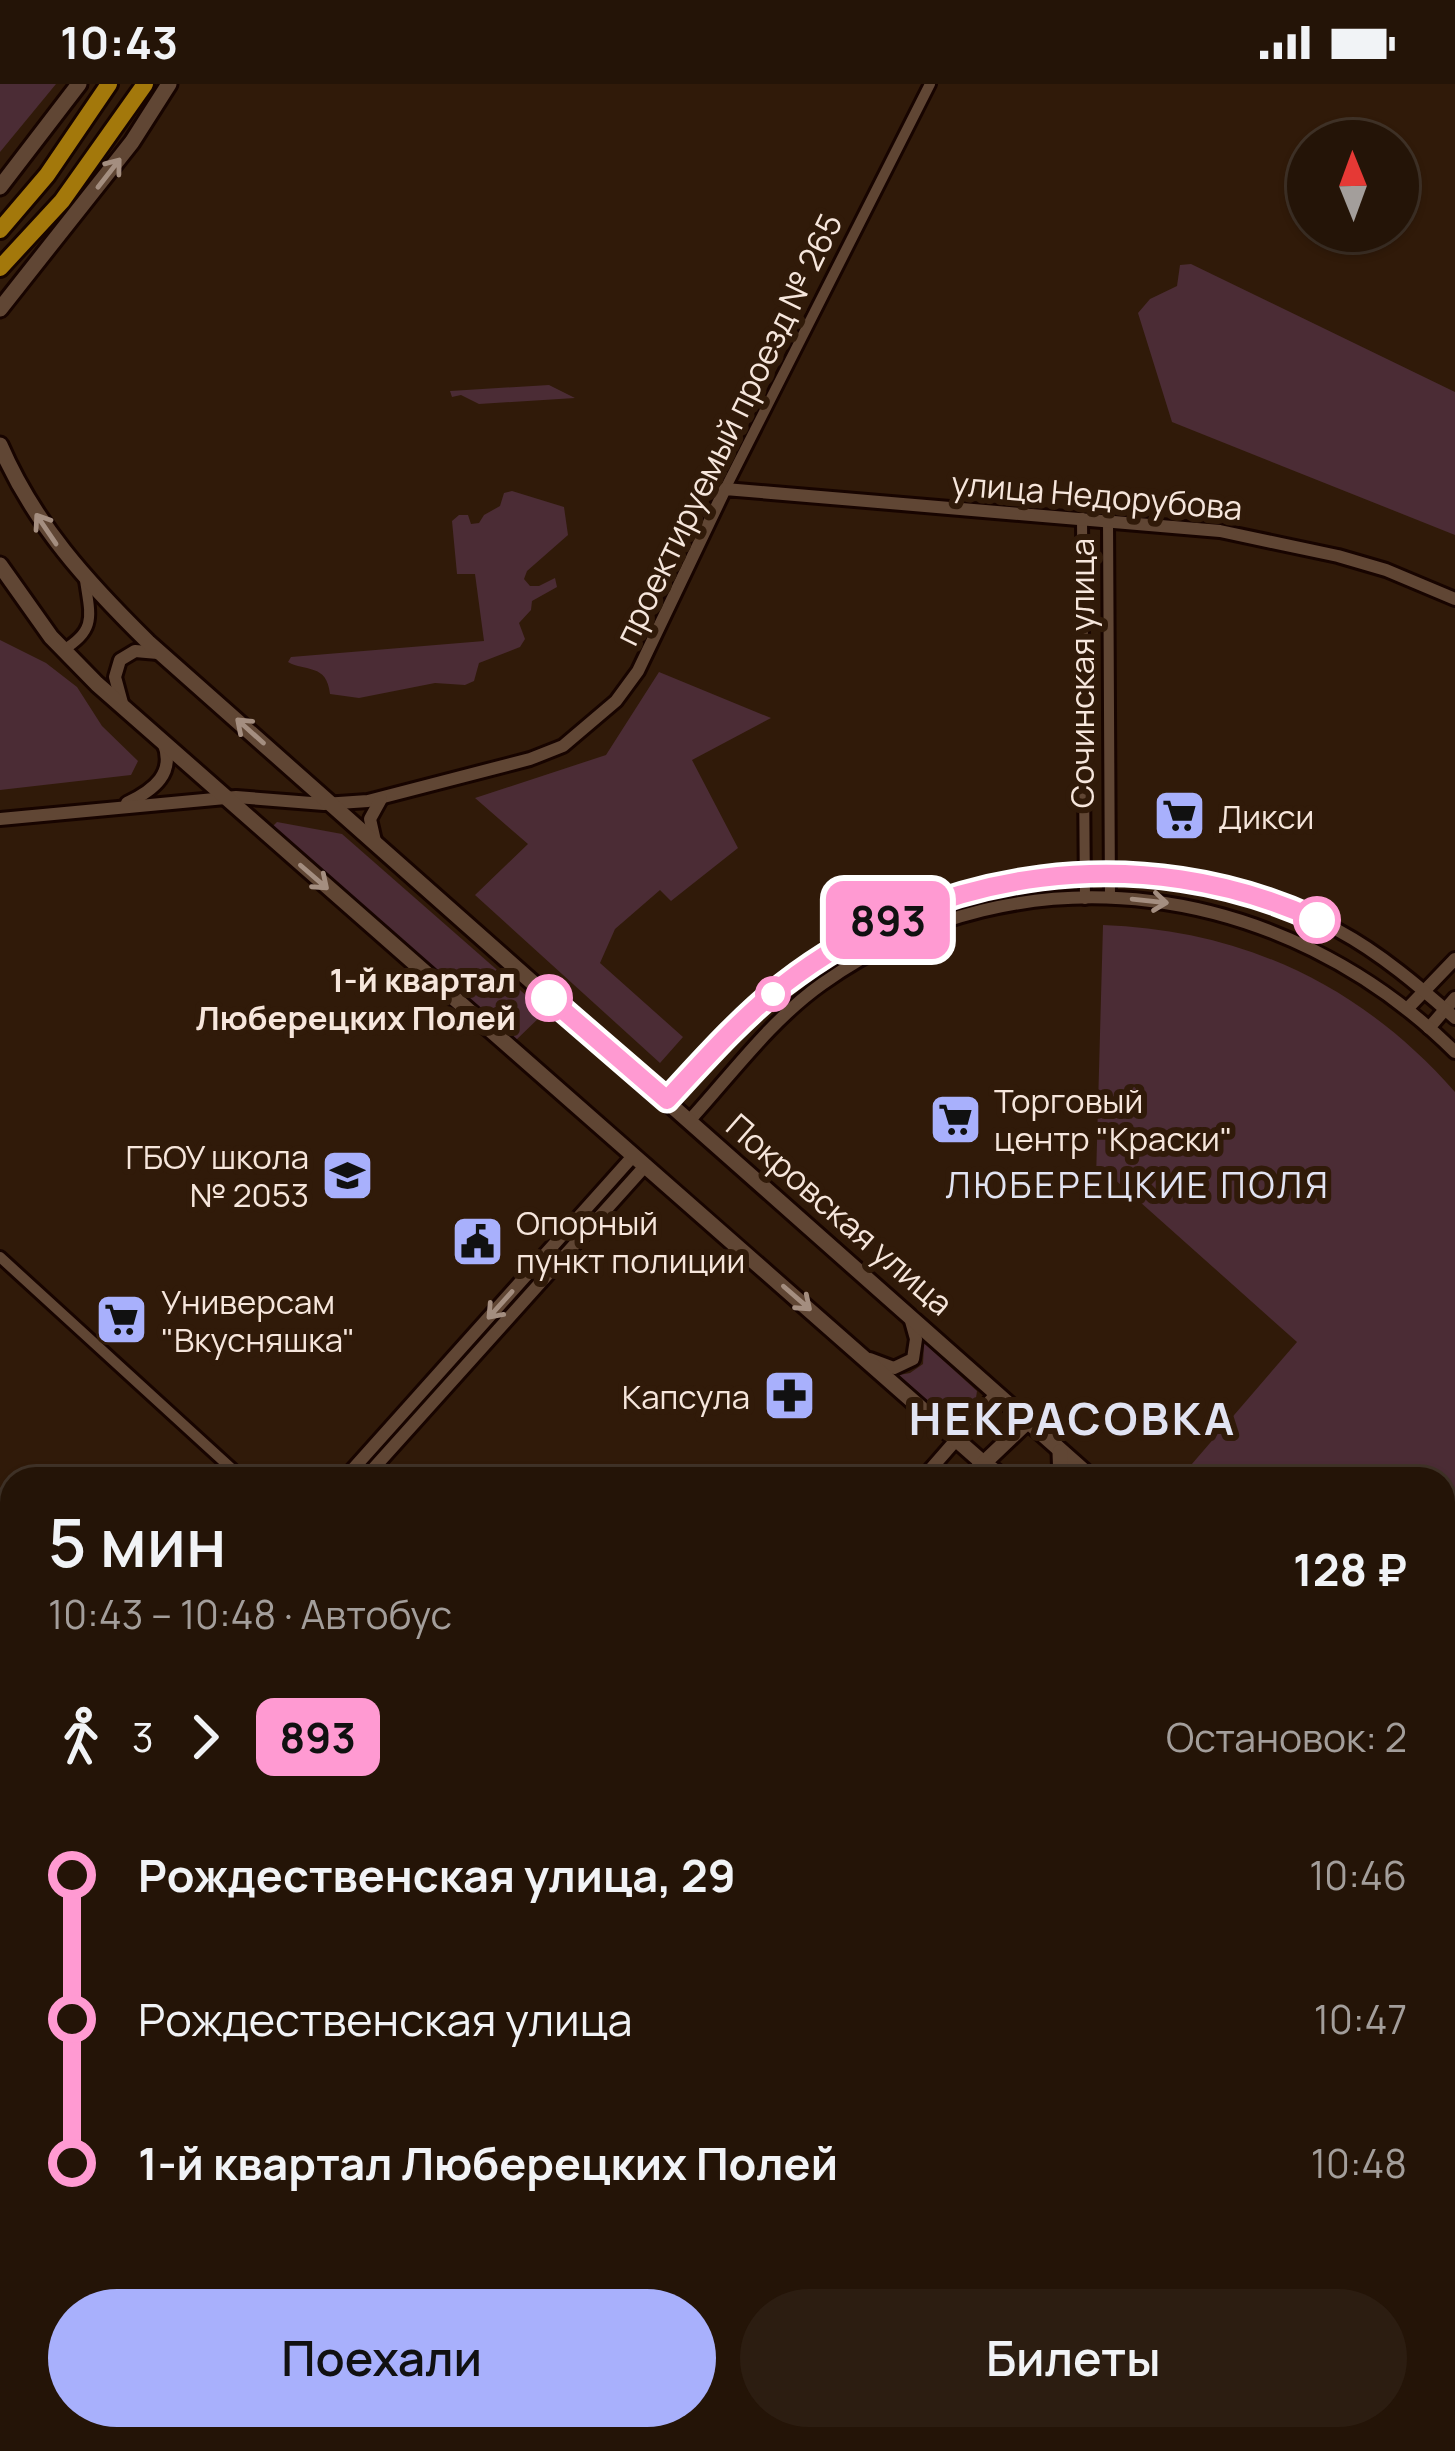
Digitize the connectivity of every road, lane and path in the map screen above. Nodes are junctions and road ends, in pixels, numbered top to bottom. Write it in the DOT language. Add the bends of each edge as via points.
graph roads {
  1 [pos="80,84"];
  2 [pos="110,84"];
  3 [pos="145,84"];
  4 [pos="170,84"];
  5 [pos="930,84"];
  6 [pos="0,187"];
  7 [pos="0,230"];
  8 [pos="44,258"];
  9 [pos="0,268"];
  10 [pos="0,283"];
  11 [pos="1,307"];
  12 [pos="0,445"];
  13 [pos="724,489"];
  14 [pos="1082,518"];
  15 [pos="1108,520"];
  16 [pos="0,565"];
  17 [pos="85,580"];
  18 [pos="1455,599"];
  19 [pos="57,643"];
  20 [pos="170,659"];
  21 [pos="122,703"];
  22 [pos="160,736"];
  23 [pos="228,798"];
  24 [pos="382,798"];
  25 [pos="330,804"];
  26 [pos="114,809"];
  27 [pos="0,819"];
  28 [pos="382,852"];
  29 [pos="1109,872"];
  30 [pos="1084,873"];
  31 [pos="1110,898"];
  32 [pos="1085,899"];
  33 [pos="1455,958"];
  34 [pos="1382,961"];
  35 [pos="1367,979"];
  36 [pos="1424,991"];
  37 [pos="1407,1009"];
  38 [pos="1452,1009"];
  39 [pos="1429,1028"];
  40 [pos="1455,1052"];
  41 [pos="698,1066"];
  42 [pos="724,1082"];
  43 [pos="667,1100"];
  44 [pos="689,1121"];
  45 [pos="640,1160"];
  46 [pos="0,1257"];
  47 [pos="904,1310"];
  48 [pos="863,1356"];
  49 [pos="997,1394"];
  50 [pos="1028,1421"];
  51 [pos="957,1438"];
  52 [pos="1060,1452"];
  53 [pos="982,1462"];
  54 [pos="230,1467"];
  55 [pos="355,1467"];
  56 [pos="374,1467"];
  57 [pos="932,1467"];
  58 [pos="978,1467"];
  59 [pos="989,1467"];
  60 [pos="1060,1467"];
  61 [pos="1070,1467"];
  62 [pos="1078,1467"];
  1 -- 6 [label="main road"];
  2 -- 7 [label="highway"];
  3 -- 9 [label="highway" via="62,201"];
  8 -- 4 [label="main road, one-way"];
  5 -- 13 [label="street, проектируемый проезд № 265"];
  8 -- 10 [label="street" via="24,278"];
  8 -- 11 [label="main road"];
  17 -- 12 [label="main road, one-way" via="36,514"];
  13 -- 14 [label="street, улица Недорубова"];
  13 -- 24 [label="street, проектируемый проезд № 265" via="638,671 594,722 530,759"];
  14 -- 15 [label="street, улица Недорубова"];
  14 -- 30 [label="street, Сочинская улица"];
  15 -- 18 [label="street, улица Недорубова" via="1297,545"];
  15 -- 29 [label="street, Сочинская улица"];
  16 -- 19 [label="main road"];
  17 -- 19 [label="street" via="89,626 83,637"];
  17 -- 20 [label="main road, Покровская улица"];
  19 -- 21 [label="main road"];
  20 -- 21 [label="street" via="142,650 124,656 115,677"];
  25 -- 20 [label="main road, Покровская улица, one-way"];
  21 -- 22 [label="main road"];
  22 -- 23 [label="main road"];
  22 -- 26 [label="street" via="168,754 164,776"];
  23 -- 25 [label="street, проектируемый проезд № 265"];
  23 -- 26 [label="street, проектируемый проезд № 265"];
  23 -- 45 [label="main road, one-way"];
  24 -- 25 [label="street, проектируемый проезд № 265"];
  24 -- 28 [label="street" via="370,827"];
  25 -- 28 [label="main road, Покровская улица"];
  26 -- 27 [label="street, проектируемый проезд № 265"];
  28 -- 43 [label="main road, Покровская улица"];
  29 -- 30 [label="street"];
  29 -- 31 [label="street, Сочинская улица"];
  29 -- 34 [label="street" via="1235,889 1285,905"];
  30 -- 32 [label="street, Сочинская улица"];
  30 -- 41 [label="street" via="991,885 888,919 782,985"];
  31 -- 32 [label="street"];
  31 -- 35 [label="street, one-way" via="1250,921"];
  32 -- 42 [label="street" via="1013,904 895,943 819,986"];
  33 -- 36 [label="street"];
  34 -- 35 [label="street" via="1383,980"];
  34 -- 36 [label="street"];
  35 -- 37 [label="street"];
  36 -- 37 [label="street"];
  36 -- 38 [label="street"];
  37 -- 39 [label="street"];
  38 -- 39 [label="street"];
  39 -- 40 [label="street"];
  41 -- 42 [label="street" via="702,1085"];
  41 -- 43 [label="street"];
  42 -- 44 [label="street"];
  43 -- 44 [label="main road, Покровская улица"];
  44 -- 47 [label="main road, Покровская улица"];
  45 -- 48 [label="main road, one-way"];
  45 -- 55 [label="street, one-way"];
  45 -- 56 [label="street"];
  46 -- 54 [label="street"];
  47 -- 48 [label="street" via="916,1339 913,1360 893,1368"];
  47 -- 49 [label="main road, Покровская улица"];
  48 -- 51 [label="main road"];
  49 -- 50 [label="main road, Покровская улица"];
  49 -- 51 [label="street"];
  50 -- 52 [label="main road, Покровская улица"];
  50 -- 53 [label="main road"];
  51 -- 53 [label="main road"];
  51 -- 57 [label="street"];
  52 -- 60 [label="main road"];
  52 -- 61 [label="street"];
  52 -- 62 [label="main road, Покровская улица"];
  53 -- 58 [label="main road"];
  53 -- 59 [label="main road"];
}
